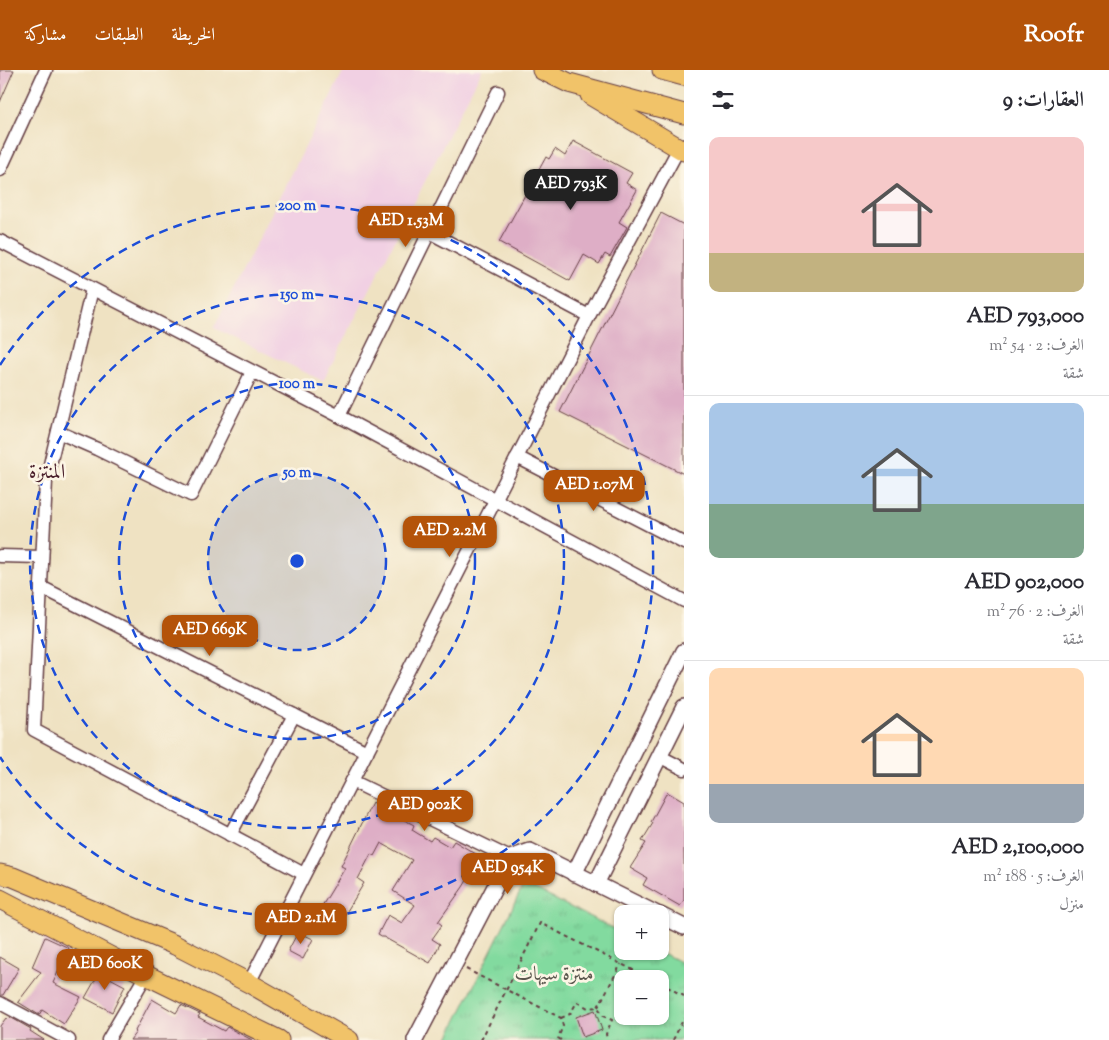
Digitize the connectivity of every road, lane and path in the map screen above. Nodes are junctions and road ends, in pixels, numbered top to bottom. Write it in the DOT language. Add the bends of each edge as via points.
graph roads {
  1 [pos="46,70"];
  2 [pos="542,70"];
  3 [pos="662,70"];
  4 [pos="684,76"];
  5 [pos="569,83"];
  6 [pos="498,92"];
  7 [pos="684,114"];
  8 [pos="681,150"];
  9 [pos="0,170"];
  10 [pos="429,232"];
  11 [pos="0,240"];
  12 [pos="92,289"];
  13 [pos="589,316"];
  14 [pos="252,372"];
  15 [pos="338,416"];
  16 [pos="58,432"];
  17 [pos="517,456"];
  18 [pos="494,501"];
  19 [pos="684,543"];
  20 [pos="0,556"];
  21 [pos="42,557"];
  22 [pos="41,587"];
  23 [pos="684,601"];
  24 [pos="684,651"];
  25 [pos="684,707"];
  26 [pos="294,715"];
  27 [pos="367,752"];
  28 [pos="659,756"];
  29 [pos="684,769"];
  30 [pos="352,781"];
  31 [pos="230,835"];
  32 [pos="510,858"];
  33 [pos="0,874"];
  34 [pos="304,874"];
  35 [pos="574,874"];
  36 [pos="596,884"];
  37 [pos="0,899"];
  38 [pos="638,905"];
  39 [pos="669,920"];
  40 [pos="684,927"];
  41 [pos="455,964"];
  42 [pos="621,964"];
  43 [pos="633,970"];
  44 [pos="146,975"];
  45 [pos="249,983"];
  46 [pos="669,988"];
  47 [pos="506,990"];
  48 [pos="684,996"];
  49 [pos="0,1003"];
  50 [pos="598,1007"];
  51 [pos="561,1018"];
  52 [pos="684,1018"];
  53 [pos="267,1037"];
  54 [pos="69,1040"];
  55 [pos="108,1040"];
  56 [pos="349,1040"];
  57 [pos="415,1040"];
  58 [pos="481,1040"];
  59 [pos="561,1040"];
  60 [pos="607,1040"];
  61 [pos="673,1040"];
  1 -- 9 [label="street"];
  2 -- 5 [label="main road"];
  3 -- 4 [label="main road"];
  5 -- 7 [label="main road"];
  5 -- 8 [label="main road"];
  6 -- 10 [label="street"];
  8 -- 13 [label="street"];
  10 -- 13 [label="street"];
  10 -- 15 [label="street"];
  11 -- 12 [label="street"];
  12 -- 14 [label="street"];
  12 -- 16 [label="street"];
  13 -- 17 [label="street"];
  14 -- 15 [label="street"];
  14 -- 16 [label="street" via="191,495"];
  15 -- 18 [label="street"];
  16 -- 21 [label="street" via="46,481"];
  17 -- 18 [label="street"];
  17 -- 19 [label="street"];
  18 -- 23 [label="street"];
  18 -- 27 [label="street"];
  20 -- 21 [label="street"];
  21 -- 22 [label="street"];
  22 -- 26 [label="street"];
  22 -- 31 [label="street" via="34,730"];
  24 -- 35 [label="street"];
  25 -- 28 [label="street"];
  26 -- 27 [label="street"];
  26 -- 31 [label="street"];
  27 -- 30 [label="street"];
  28 -- 29 [label="street"];
  28 -- 36 [label="street"];
  30 -- 32 [label="street"];
  30 -- 34 [label="street"];
  31 -- 34 [label="street"];
  32 -- 35 [label="street" via="530,851"];
  32 -- 41 [label="street"];
  33 -- 45 [label="main road" via="175,945"];
  34 -- 45 [label="street"];
  35 -- 36 [label="street"];
  36 -- 38 [label="street"];
  37 -- 44 [label="main road"];
  39 -- 40 [label="street"];
  41 -- 47 [label="path"];
  41 -- 57 [label="street"];
  42 -- 43 [label="path"];
  42 -- 47 [label="path" via="540,923"];
  42 -- 50 [label="path"];
  44 -- 53 [label="main road"];
  44 -- 55 [label="street"];
  45 -- 56 [label="main road"];
  46 -- 48 [label="path"];
  47 -- 51 [label="path"];
  47 -- 58 [label="path"];
  49 -- 54 [label="street"];
  50 -- 51 [label="path" via="588,1008 577,1002 570,1014"];
  50 -- 60 [label="path" via="603,1016 612,1020"];
  51 -- 59 [label="path" via="563,1026 558,1038"];
  52 -- 61 [label="path"];
}
